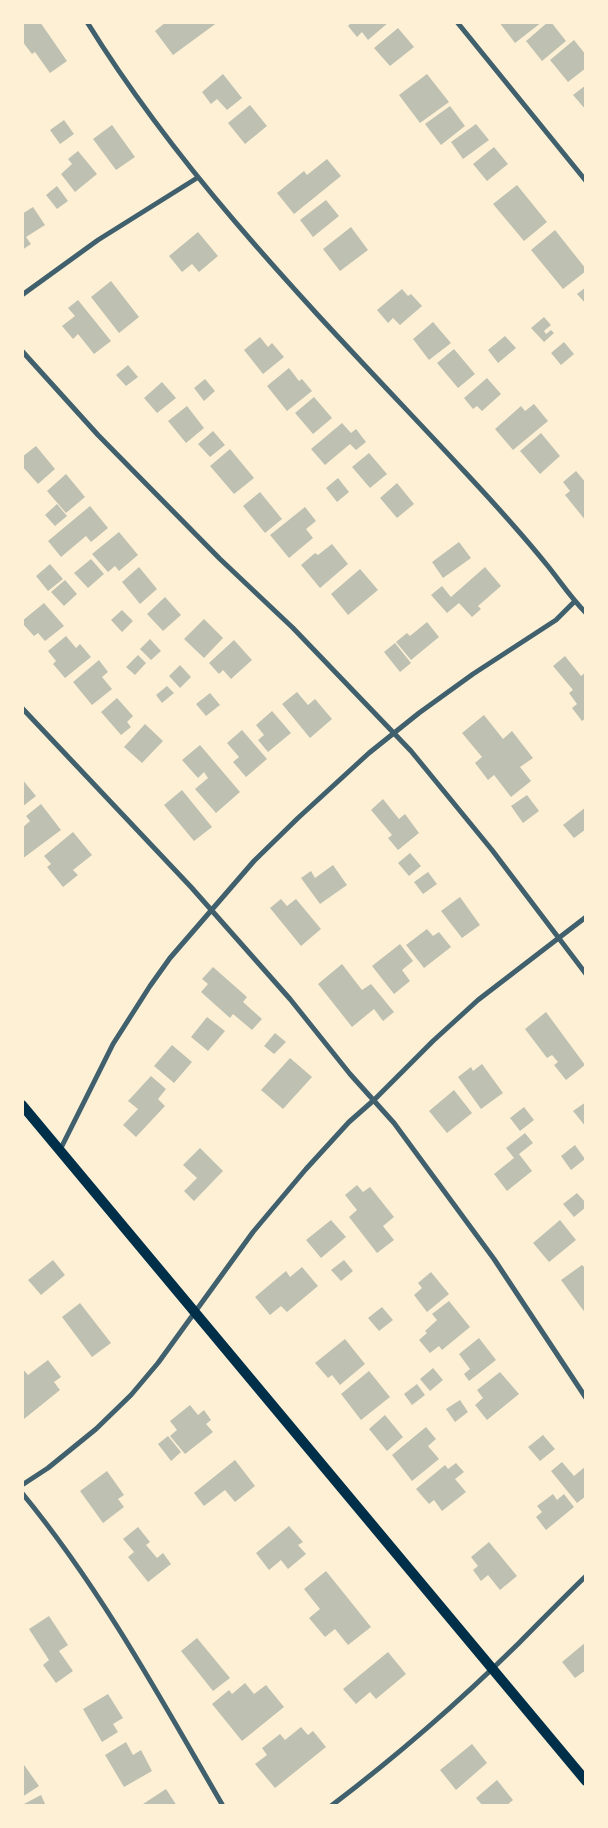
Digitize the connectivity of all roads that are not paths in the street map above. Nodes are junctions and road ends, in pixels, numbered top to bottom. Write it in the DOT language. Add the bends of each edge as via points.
graph roads {
  1 [pos="87,22"];
  2 [pos="457,22"];
  3 [pos="197,178"];
  4 [pos="586,181"];
  5 [pos="22,295"];
  6 [pos="22,351"];
  7 [pos="574,602"];
  8 [pos="586,613"];
  9 [pos="22,708"];
  10 [pos="394,733"];
  11 [pos="212,909"];
  12 [pos="586,917"];
  13 [pos="558,937"];
  14 [pos="586,974"];
  15 [pos="374,1100"];
  16 [pos="22,1105"];
  17 [pos="60,1150"];
  18 [pos="194,1312"];
  19 [pos="586,1398"];
  20 [pos="22,1485"];
  21 [pos="22,1493"];
  22 [pos="586,1576"];
  23 [pos="492,1668"];
  24 [pos="586,1781"];
  25 [pos="223,1806"];
  26 [pos="331,1806"];
  1 -- 3 [label="street"];
  2 -- 4 [label="street"];
  3 -- 5 [label="street" via="98,240"];
  3 -- 7 [label="street" via="294,290 466,473 546,564"];
  6 -- 10 [label="street" via="111,449"];
  7 -- 8 [label="street"];
  7 -- 10 [label="street" via="556,620 473,674"];
  9 -- 11 [label="street"];
  10 -- 11 [label="street" via="298,818"];
  10 -- 13 [label="street" via="492,850"];
  11 -- 15 [label="street"];
  11 -- 17 [label="street" via="170,958 131,1014"];
  12 -- 13 [label="street"];
  13 -- 14 [label="street"];
  13 -- 15 [label="street" via="472,1006"];
  15 -- 18 [label="street" via="306,1169"];
  15 -- 19 [label="street" via="494,1259"];
  16 -- 17 [label="main road"];
  17 -- 18 [label="main road"];
  18 -- 20 [label="street" via="131,1395 96,1429"];
  18 -- 23 [label="main road"];
  21 -- 25 [label="street" via="84,1576 138,1660"];
  22 -- 23 [label="street"];
  23 -- 24 [label="main road"];
  23 -- 26 [label="street" via="412,1741"];
}
